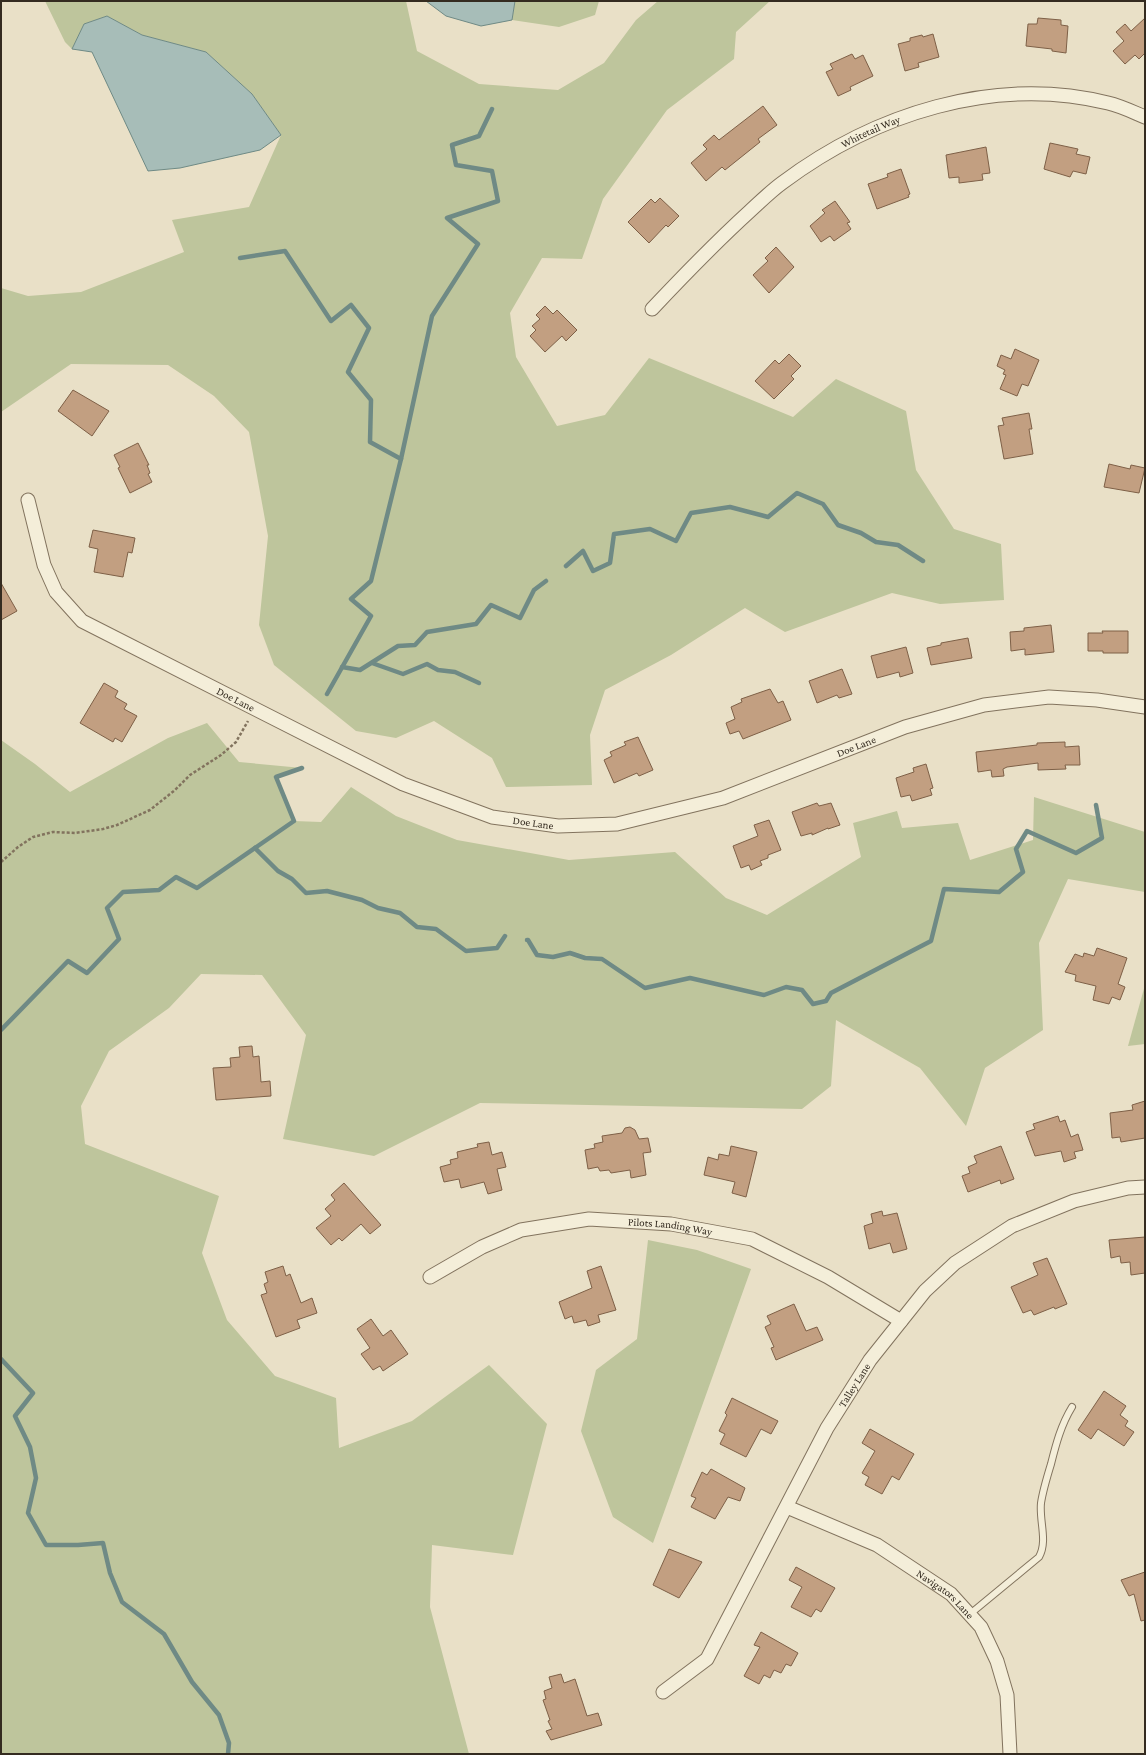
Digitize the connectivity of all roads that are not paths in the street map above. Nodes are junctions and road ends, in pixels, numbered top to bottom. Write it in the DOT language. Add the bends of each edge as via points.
graph roads {
  1 [pos="1145,117"];
  2 [pos="652,309"];
  3 [pos="28,500"];
  4 [pos="1145,707"];
  5 [pos="1145,1187"];
  6 [pos="430,1277"];
  7 [pos="901,1321"];
  8 [pos="1072,1407"];
  9 [pos="787,1507"];
  10 [pos="970,1614"];
  11 [pos="664,1692"];
  12 [pos="1010,1754"];
  1 -- 2 [label="street, Whitetail Way" via="1109,103 1050,94 1005,94 954,102 886,123 829,151 781,183 716,241"];
  3 -- 4 [label="street, Doe Lane" via="44,565 56,592 82,621 403,784 492,816 558,826 617,824 723,798 905,727 984,705 1048,697 1097,700"];
  5 -- 7 [label="street, Talley Lane" via="1128,1188 1074,1201 1012,1226 954,1263 925,1291"];
  6 -- 7 [label="street, Pilots Landing Way" via="482,1247 521,1230 589,1219 671,1224 752,1239 828,1277"];
  7 -- 9 [label="street, Talley Lane" via="870,1360 827,1428"];
  8 -- 10 [label="lane" via="1061,1426 1041,1503 1044,1542 1042,1552"];
  9 -- 10 [label="street, Navigators Lane" via="876,1545 951,1594"];
  9 -- 11 [label="street, Talley Lane" via="707,1660"];
  10 -- 12 [label="street, Navigators Lane" via="981,1627 998,1661 1007,1695"];
}
